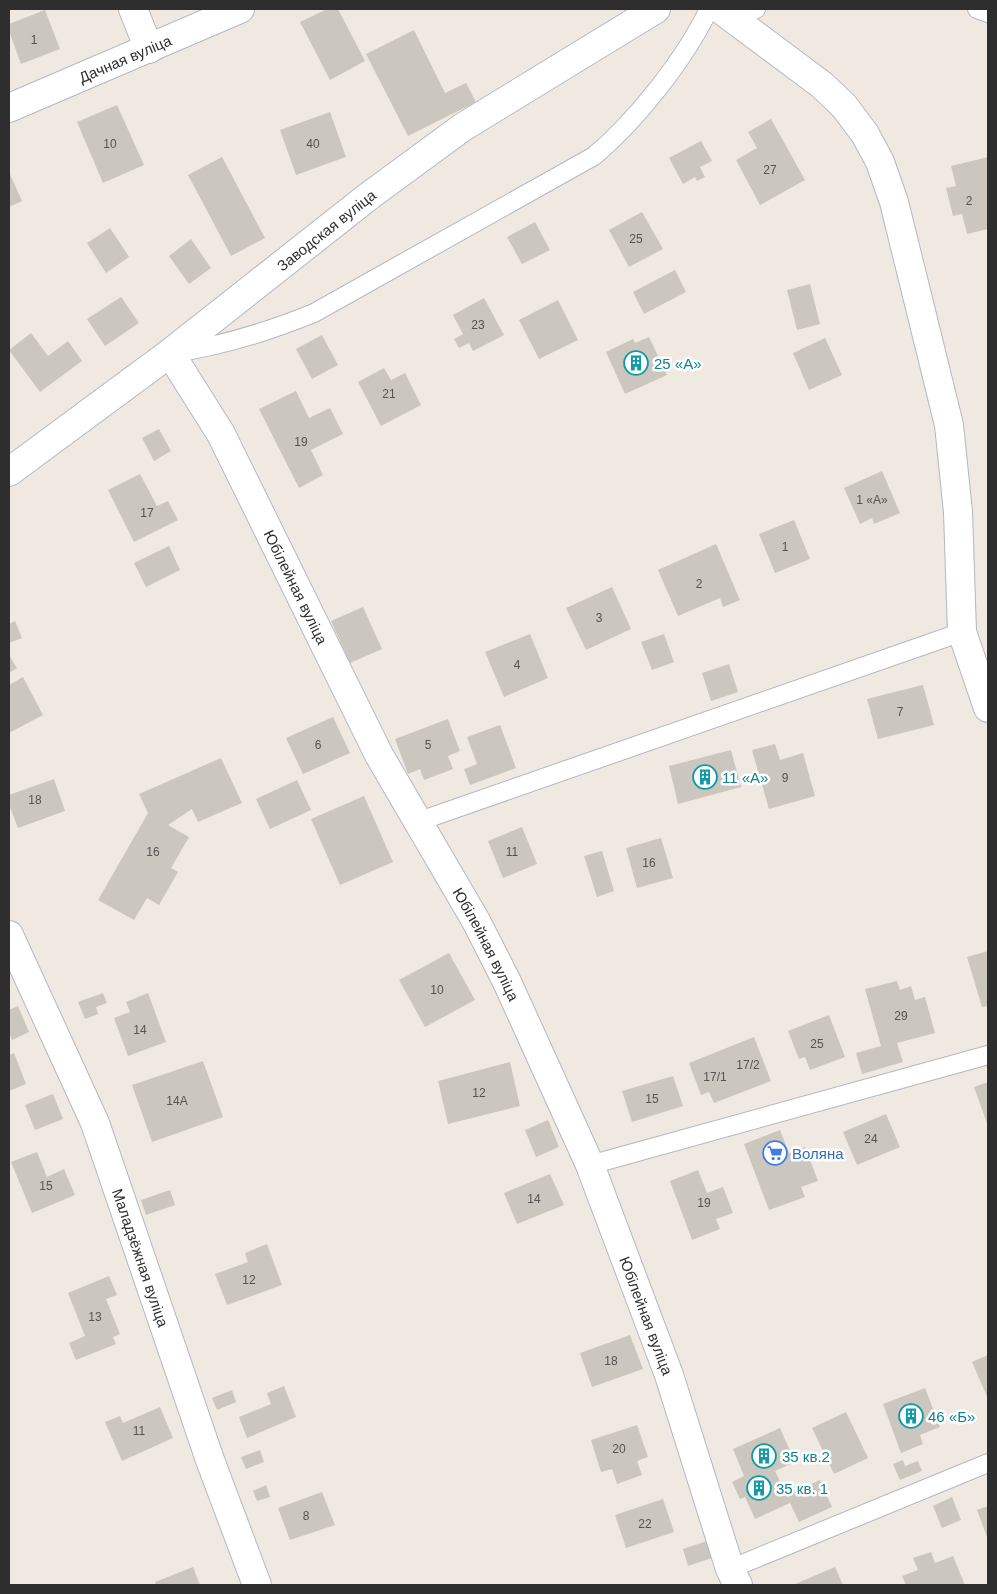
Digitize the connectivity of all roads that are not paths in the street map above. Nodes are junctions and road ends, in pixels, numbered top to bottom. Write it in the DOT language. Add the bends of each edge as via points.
graph roads {
  1 [pos="133,9"];
  2 [pos="240,9"];
  3 [pos="656,9"];
  4 [pos="976,9"];
  5 [pos="729,11"];
  6 [pos="988,13"];
  7 [pos="149,49"];
  8 [pos="9,108"];
  9 [pos="170,353"];
  10 [pos="9,472"];
  11 [pos="962,632"];
  12 [pos="988,708"];
  13 [pos="417,822"];
  14 [pos="9,935"];
  15 [pos="988,1055"];
  16 [pos="590,1165"];
  17 [pos="988,1463"];
  18 [pos="734,1577"];
  19 [pos="257,1585"];
  1 -- 7 [label="street"];
  2 -- 7 [label="street, Дачная вуліца"];
  3 -- 9 [label="street, Заводская вуліца" via="463,127 369,196"];
  4 -- 6 [label="lane"];
  5 -- 9 [label="lane" via="694,39 620,135 594,156 314,313 271,331 223,345"];
  5 -- 11 [label="street" via="822,84 865,134 880,162 894,202 949,426 958,512"];
  7 -- 8 [label="street, Дачная вуліца"];
  9 -- 10 [label="street, Заводская вуліца"];
  9 -- 13 [label="street, Юбілейная вуліца" via="221,434 379,755"];
  11 -- 12 [label="street"];
  11 -- 13 [label="lane"];
  13 -- 16 [label="street, Юбілейная вуліца" via="476,921 507,982"];
  14 -- 19 [label="street, Маладзёжная вуліца" via="95,1123 210,1460"];
  15 -- 16 [label="lane"];
  16 -- 18 [label="street, Юбілейная вуліца" via="669,1375"];
  17 -- 18 [label="lane, Юбілейная вуліца"];
}
